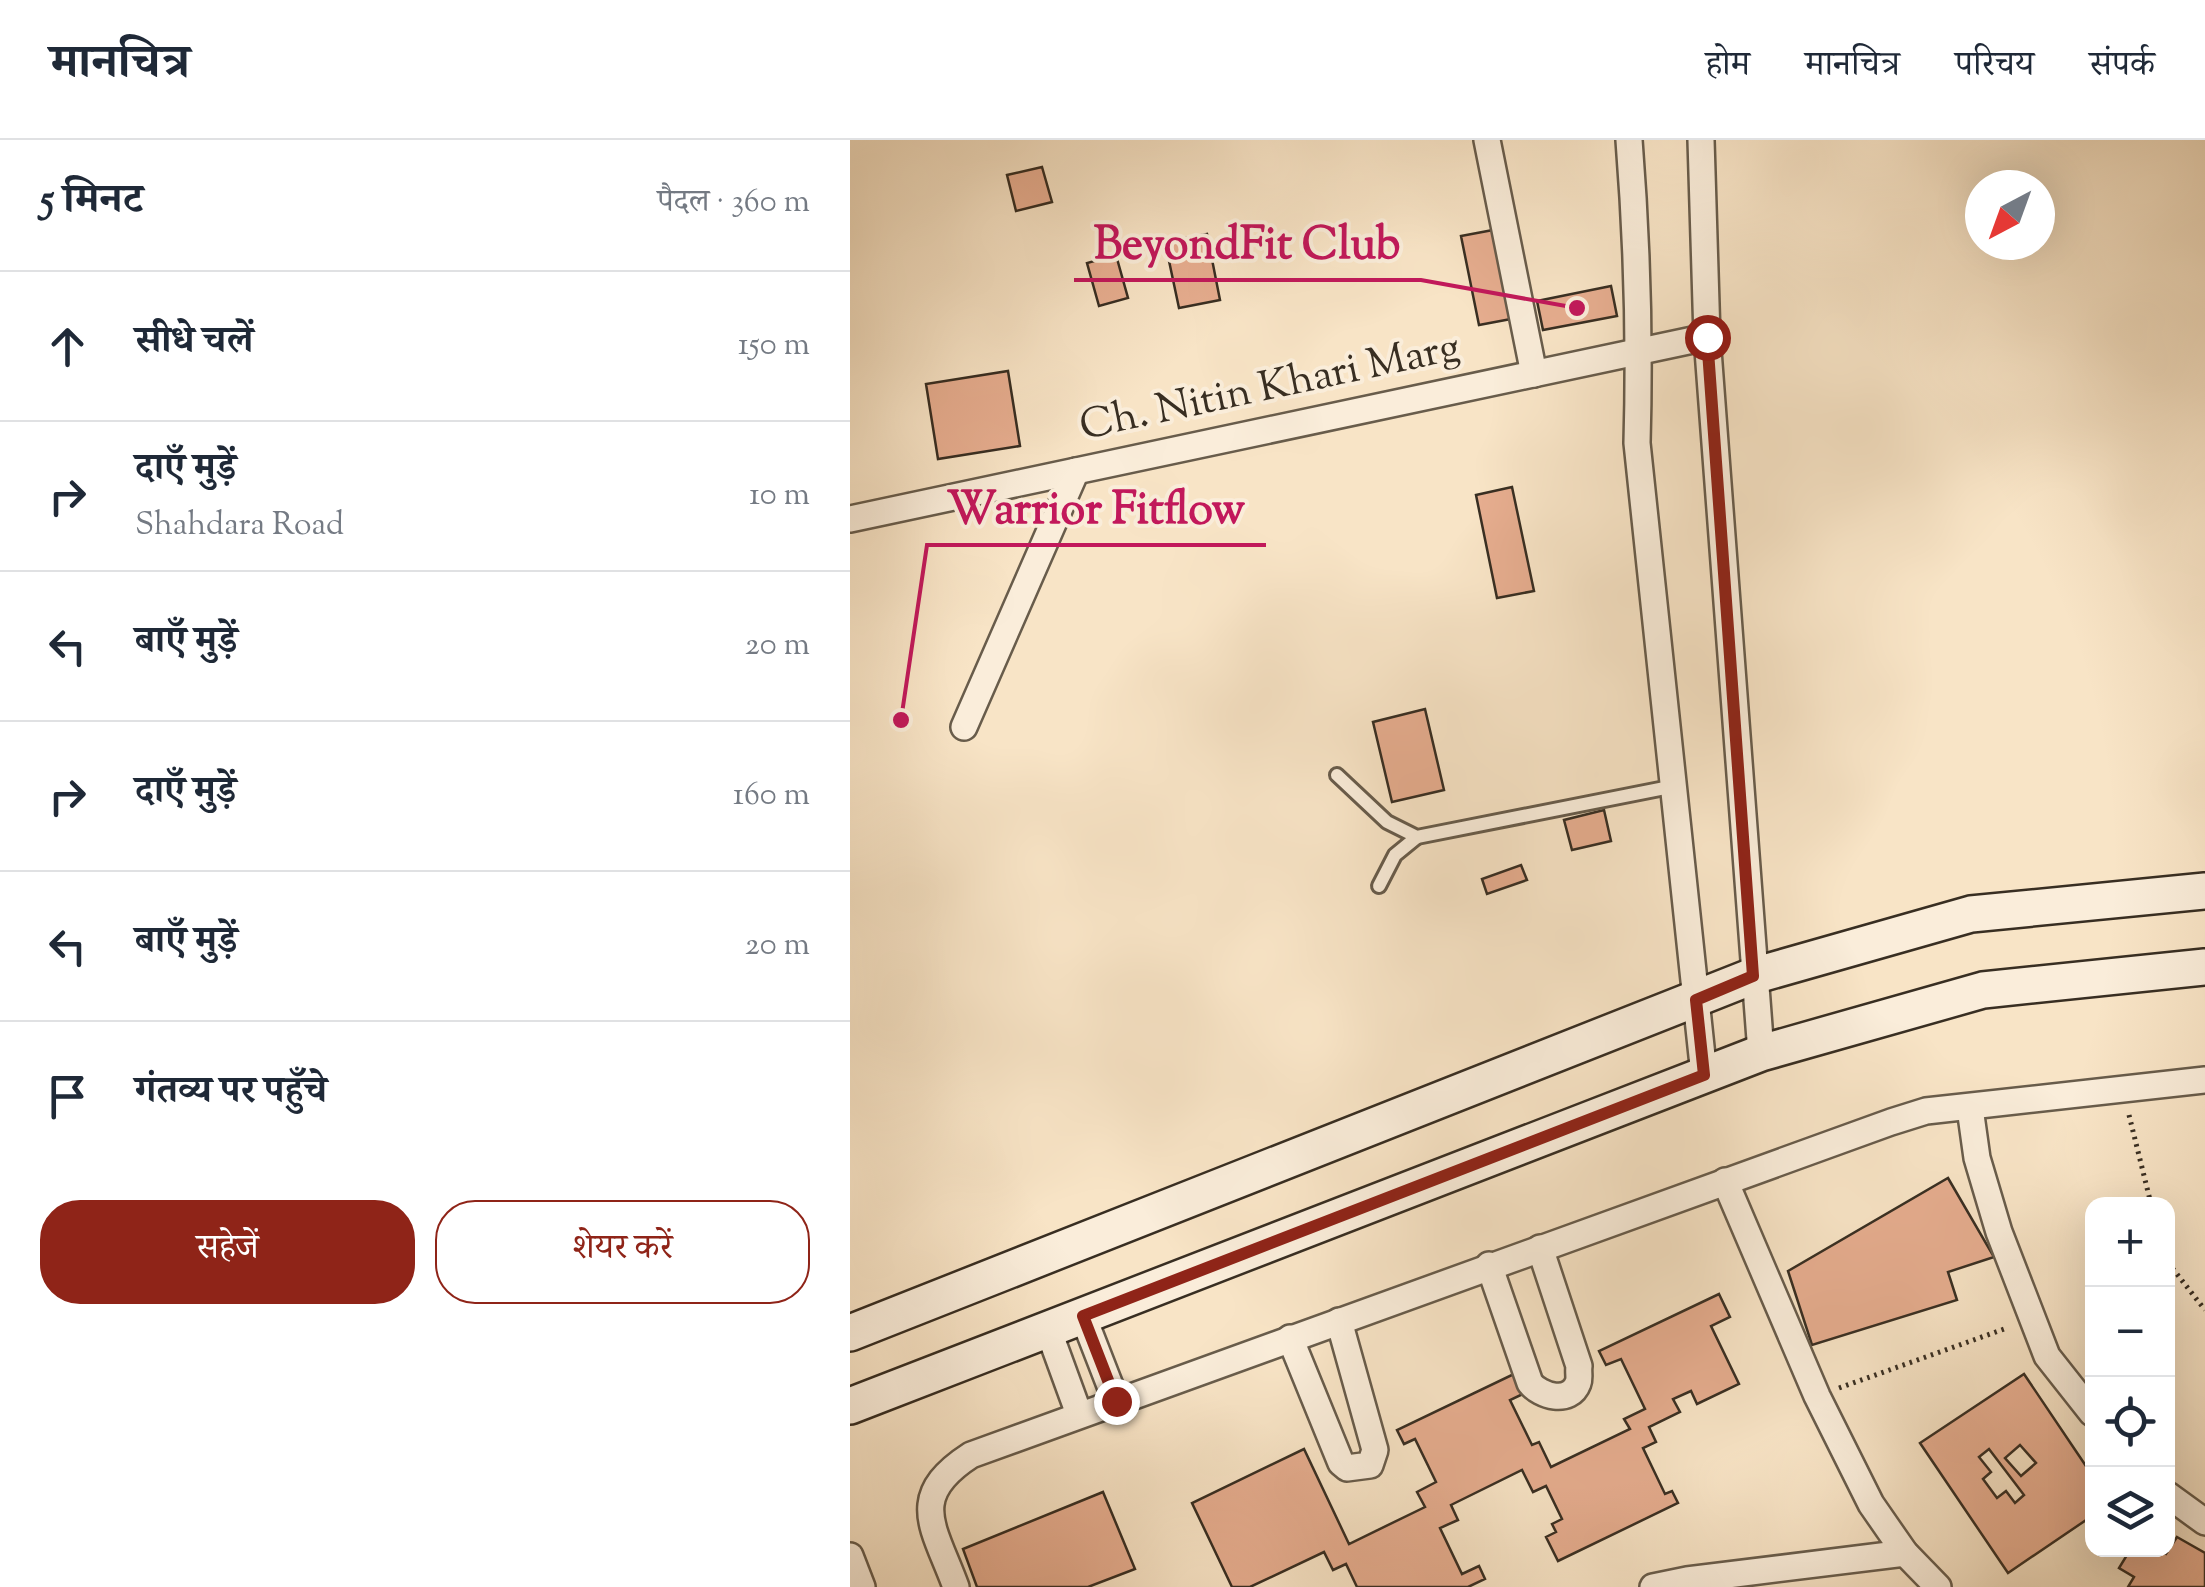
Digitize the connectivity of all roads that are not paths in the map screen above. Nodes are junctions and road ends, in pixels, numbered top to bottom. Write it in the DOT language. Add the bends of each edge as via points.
graph roads {
  1 [pos="1488,140"];
  2 [pos="1629,140"];
  3 [pos="1701,140"];
  4 [pos="1707,337"];
  5 [pos="1640,351"];
  6 [pos="1534,374"];
  7 [pos="1076,470"];
  8 [pos="850,518"];
  9 [pos="964,727"];
  10 [pos="1337,775"];
  11 [pos="1674,786"];
  12 [pos="1417,837"];
  13 [pos="1379,886"];
  14 [pos="2205,892"];
  15 [pos="2205,966"];
  16 [pos="1753,976"];
  17 [pos="1696,1000"];
  18 [pos="1761,1053"];
  19 [pos="1704,1075"];
  20 [pos="2205,1080"];
  21 [pos="1970,1108"];
  22 [pos="1725,1181"];
  23 [pos="1540,1248"];
  24 [pos="1490,1265"];
  25 [pos="1083,1316"];
  26 [pos="1339,1321"];
  27 [pos="1048,1329"];
  28 [pos="850,1333"];
  29 [pos="1290,1338"];
  30 [pos="1116,1401"];
  31 [pos="2085,1404"];
  32 [pos="850,1406"];
  33 [pos="1079,1414"];
  34 [pos="2175,1500"];
  35 [pos="2205,1522"];
  36 [pos="1905,1553"];
  37 [pos="850,1556"];
  38 [pos="862,1587"];
  39 [pos="956,1587"];
  40 [pos="1654,1587"];
  41 [pos="1938,1587"];
  1 -- 6 [label="street"];
  2 -- 5 [label="street"];
  3 -- 4 [label="street"];
  4 -- 5 [label="street, Ch. Nitin Khari Marg"];
  4 -- 16 [label="street"];
  5 -- 6 [label="street, Ch. Nitin Khari Marg"];
  5 -- 11 [label="street" via="1637,442"];
  6 -- 7 [label="street, Ch. Nitin Khari Marg"];
  7 -- 8 [label="street, Ch. Nitin Khari Marg"];
  7 -- 9 [label="street"];
  10 -- 12 [label="lane" via="1387,822"];
  11 -- 12 [label="lane"];
  11 -- 17 [label="street"];
  12 -- 13 [label="lane" via="1395,855"];
  14 -- 16 [label="street" via="1972,914"];
  15 -- 18 [label="street" via="1982,990"];
  16 -- 17 [label="street"];
  16 -- 18 [label="street"];
  17 -- 19 [label="street"];
  17 -- 28 [label="street"];
  18 -- 19 [label="street"];
  19 -- 25 [label="street"];
  20 -- 21 [label="street"];
  21 -- 22 [label="street" via="1926,1111"];
  21 -- 31 [label="street" via="1977,1158 2047,1356"];
  22 -- 23 [label="street"];
  22 -- 36 [label="street" via="1817,1396"];
  23 -- 24 [label="street"];
  23 -- 24 [label="street" via="1578,1366 1571,1392 1549,1397 1530,1382"];
  24 -- 26 [label="street"];
  25 -- 27 [label="street"];
  25 -- 30 [label="street"];
  26 -- 29 [label="street"];
  26 -- 29 [label="street" via="1376,1450 1370,1465 1347,1468 1341,1462"];
  27 -- 32 [label="street"];
  27 -- 33 [label="street"];
  29 -- 30 [label="street"];
  30 -- 33 [label="street"];
  33 -- 39 [label="street" via="947,1470 932,1492 929,1515"];
  34 -- 35 [label="street"];
  36 -- 40 [label="street"];
  36 -- 41 [label="street"];
  37 -- 38 [label="street"];
}
